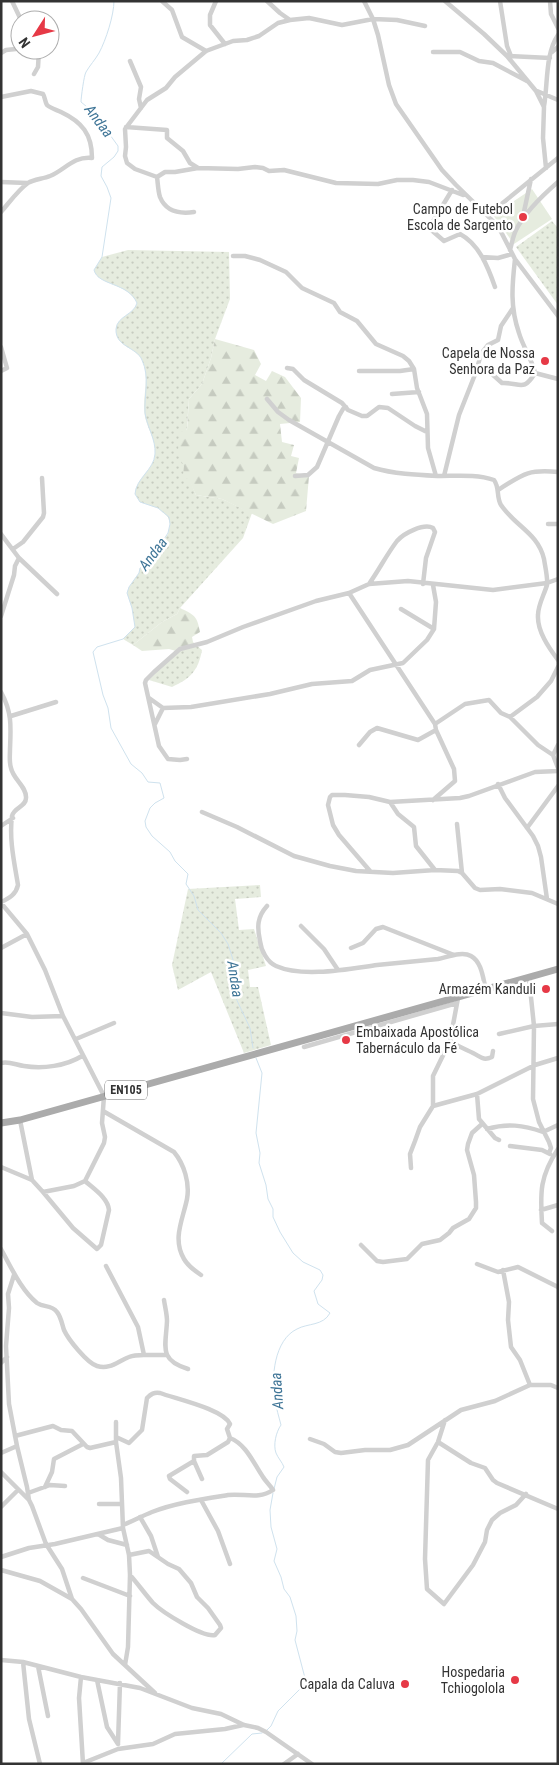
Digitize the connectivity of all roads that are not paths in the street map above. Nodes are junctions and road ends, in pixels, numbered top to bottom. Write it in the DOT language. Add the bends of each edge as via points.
graph roads {
  1 [pos="162,1"];
  2 [pos="216,1"];
  3 [pos="266,1"];
  4 [pos="364,1"];
  5 [pos="444,1"];
  6 [pos="500,1"];
  7 [pos="551,1"];
  8 [pos="558,2"];
  9 [pos="373,19"];
  10 [pos="290,20"];
  11 [pos="424,26"];
  12 [pos="558,28"];
  13 [pos="558,35"];
  14 [pos="225,44"];
  15 [pos="558,47"];
  16 [pos="206,51"];
  17 [pos="432,52"];
  18 [pos="552,52"];
  19 [pos="509,56"];
  20 [pos="550,58"];
  21 [pos="38,60"];
  22 [pos="130,61"];
  23 [pos="34,74"];
  24 [pos="530,83"];
  25 [pos="536,91"];
  26 [pos="546,95"];
  27 [pos="1,97"];
  28 [pos="558,100"];
  29 [pos="544,107"];
  30 [pos="141,108"];
  31 [pos="126,127"];
  32 [pos="558,158"];
  33 [pos="198,168"];
  34 [pos="546,168"];
  35 [pos="157,177"];
  36 [pos="531,179"];
  37 [pos="1,182"];
  38 [pos="558,182"];
  39 [pos="28,183"];
  40 [pos="452,190"];
  41 [pos="466,196"];
  42 [pos="1,212"];
  43 [pos="194,212"];
  44 [pos="486,214"];
  45 [pos="522,222"];
  46 [pos="511,252"];
  47 [pos="233,256"];
  48 [pos="482,257"];
  49 [pos="515,259"];
  50 [pos="495,286"];
  51 [pos="513,308"];
  52 [pos="558,316"];
  53 [pos="1,347"];
  54 [pos="478,366"];
  55 [pos="287,368"];
  56 [pos="414,369"];
  57 [pos="1,371"];
  58 [pos="359,371"];
  59 [pos="535,373"];
  60 [pos="558,379"];
  61 [pos="419,392"];
  62 [pos="392,394"];
  63 [pos="267,399"];
  64 [pos="346,408"];
  65 [pos="427,432"];
  66 [pos="327,443"];
  67 [pos="558,472"];
  68 [pos="295,476"];
  69 [pos="436,476"];
  70 [pos="444,476"];
  71 [pos="42,478"];
  72 [pos="498,490"];
  73 [pos="548,524"];
  74 [pos="558,524"];
  75 [pos="1,534"];
  76 [pos="4,538"];
  77 [pos="13,549"];
  78 [pos="19,558"];
  79 [pos="558,580"];
  80 [pos="547,583"];
  81 [pos="369,584"];
  82 [pos="423,584"];
  83 [pos="433,585"];
  84 [pos="348,593"];
  85 [pos="57,594"];
  86 [pos="401,609"];
  87 [pos="1,616"];
  88 [pos="434,629"];
  89 [pos="558,660"];
  90 [pos="397,665"];
  91 [pos="558,667"];
  92 [pos="556,676"];
  93 [pos="1,692"];
  94 [pos="149,698"];
  95 [pos="56,702"];
  96 [pos="8,705"];
  97 [pos="1,707"];
  98 [pos="163,708"];
  99 [pos="10,716"];
  100 [pos="510,718"];
  101 [pos="155,724"];
  102 [pos="435,724"];
  103 [pos="436,730"];
  104 [pos="359,745"];
  105 [pos="558,745"];
  106 [pos="553,755"];
  107 [pos="187,759"];
  108 [pos="558,769"];
  109 [pos="498,784"];
  110 [pos="558,786"];
  111 [pos="433,800"];
  112 [pos="390,802"];
  113 [pos="202,812"];
  114 [pos="13,818"];
  115 [pos="457,824"];
  116 [pos="1,826"];
  117 [pos="527,828"];
  118 [pos="435,870"];
  119 [pos="370,871"];
  120 [pos="462,873"];
  121 [pos="547,899"];
  122 [pos="1,902"];
  123 [pos="558,904"];
  124 [pos="267,906"];
  125 [pos="301,926"];
  126 [pos="28,934"];
  127 [pos="1,948"];
  128 [pos="351,948"];
  129 [pos="454,955"];
  130 [pos="558,969"];
  131 [pos="338,970"];
  132 [pos="529,978"];
  133 [pos="486,990"];
  134 [pos="458,1001"];
  135 [pos="1,1014"];
  136 [pos="63,1016"];
  137 [pos="400,1017"];
  138 [pos="114,1023"];
  139 [pos="558,1024"];
  140 [pos="534,1026"];
  141 [pos="499,1034"];
  142 [pos="76,1039"];
  143 [pos="450,1041"];
  144 [pos="304,1046"];
  145 [pos="493,1051"];
  146 [pos="82,1056"];
  147 [pos="558,1058"];
  148 [pos="1,1062"];
  149 [pos="534,1065"];
  150 [pos="477,1094"];
  151 [pos="104,1096"];
  152 [pos="433,1106"];
  153 [pos="102,1111"];
  154 [pos="20,1120"];
  155 [pos="1,1123"];
  156 [pos="482,1124"];
  157 [pos="558,1125"];
  158 [pos="486,1129"];
  159 [pos="543,1132"];
  160 [pos="499,1140"];
  161 [pos="510,1146"];
  162 [pos="558,1149"];
  163 [pos="551,1154"];
  164 [pos="1,1167"];
  165 [pos="410,1168"];
  166 [pos="32,1180"];
  167 [pos="86,1181"];
  168 [pos="43,1192"];
  169 [pos="558,1205"];
  170 [pos="541,1210"];
  171 [pos="552,1231"];
  172 [pos="361,1245"];
  173 [pos="1,1249"];
  174 [pos="477,1264"];
  175 [pos="106,1266"];
  176 [pos="503,1270"];
  177 [pos="14,1275"];
  178 [pos="201,1275"];
  179 [pos="558,1288"];
  180 [pos="164,1300"];
  181 [pos="144,1355"];
  182 [pos="167,1355"];
  183 [pos="7,1357"];
  184 [pos="1,1363"];
  185 [pos="188,1369"];
  186 [pos="530,1385"];
  187 [pos="558,1388"];
  188 [pos="445,1420"];
  189 [pos="116,1422"];
  190 [pos="15,1436"];
  191 [pos="230,1438"];
  192 [pos="116,1440"];
  193 [pos="310,1440"];
  194 [pos="438,1442"];
  195 [pos="83,1444"];
  196 [pos="17,1446"];
  197 [pos="1,1453"];
  198 [pos="194,1461"];
  199 [pos="1,1472"];
  200 [pos="202,1479"];
  201 [pos="64,1486"];
  202 [pos="44,1487"];
  203 [pos="18,1490"];
  204 [pos="187,1492"];
  205 [pos="28,1493"];
  206 [pos="526,1494"];
  207 [pos="29,1500"];
  208 [pos="202,1500"];
  209 [pos="99,1504"];
  210 [pos="122,1504"];
  211 [pos="1,1507"];
  212 [pos="558,1508"];
  213 [pos="140,1517"];
  214 [pos="123,1526"];
  215 [pos="98,1534"];
  216 [pos="46,1544"];
  217 [pos="127,1545"];
  218 [pos="129,1555"];
  219 [pos="1,1557"];
  220 [pos="158,1557"];
  221 [pos="230,1564"];
  222 [pos="1,1570"];
  223 [pos="130,1575"];
  224 [pos="83,1578"];
  225 [pos="130,1596"];
  226 [pos="72,1598"];
  227 [pos="1,1660"];
  228 [pos="23,1662"];
  229 [pos="125,1665"];
  230 [pos="38,1666"];
  231 [pos="81,1677"];
  232 [pos="97,1680"];
  233 [pos="120,1683"];
  234 [pos="160,1697"];
  235 [pos="48,1716"];
  236 [pos="244,1725"];
  237 [pos="118,1746"];
  238 [pos="298,1754"];
  239 [pos="83,1763"];
  240 [pos="40,1764"];
  241 [pos="284,1764"];
  242 [pos="312,1764"];
  1 -- 16 [label="street" via="172,10 182,37"];
  2 -- 14 [label="street" via="210,25"];
  3 -- 10 [label="street"];
  4 -- 9 [label="street"];
  5 -- 19 [label="street"];
  6 -- 19 [label="street"];
  7 -- 8 [label="street"];
  7 -- 12 [label="street"];
  9 -- 10 [label="street" via="342,25 317,18"];
  9 -- 11 [label="street"];
  9 -- 41 [label="street" via="396,104 442,170"];
  10 -- 14 [label="street" via="278,23 259,36"];
  13 -- 18 [label="street"];
  14 -- 16 [label="street"];
  15 -- 18 [label="street"];
  16 -- 30 [label="street"];
  17 -- 24 [label="street" via="460,52 479,61 493,63"];
  18 -- 20 [label="street"];
  19 -- 20 [label="street"];
  19 -- 24 [label="street"];
  20 -- 26 [label="street"];
  21 -- 23 [label="street"];
  22 -- 30 [label="street" via="141,87"];
  24 -- 25 [label="street"];
  25 -- 26 [label="street"];
  25 -- 29 [label="street"];
  26 -- 28 [label="street"];
  26 -- 29 [label="street"];
  27 -- 39 [label="street" via="39,92 46,103 74,119 90,139 92,158 84,157 52,176"];
  29 -- 34 [label="street"];
  30 -- 31 [label="street"];
  31 -- 33 [label="street" via="167,130 167,138"];
  31 -- 35 [label="street" via="127,163"];
  32 -- 34 [label="street"];
  33 -- 35 [label="street" via="165,172"];
  33 -- 40 [label="street" via="284,170 336,183 378,184 413,180"];
  34 -- 36 [label="street"];
  35 -- 43 [label="street" via="164,205 176,212"];
  36 -- 44 [label="street"];
  36 -- 45 [label="street"];
  37 -- 39 [label="street"];
  38 -- 45 [label="street"];
  39 -- 42 [label="street"];
  40 -- 41 [label="street"];
  40 -- 48 [label="street" via="429,228 444,241 462,235"];
  41 -- 44 [label="street"];
  44 -- 46 [label="street" via="498,226"];
  45 -- 46 [label="street" via="516,231"];
  46 -- 48 [label="street" via="498,258"];
  46 -- 49 [label="street"];
  47 -- 56 [label="street" via="260,260 286,272 302,288 334,302 340,312 356,321 376,344 402,356"];
  48 -- 50 [label="street"];
  49 -- 51 [label="street" via="511,290"];
  49 -- 52 [label="street"];
  51 -- 54 [label="street" via="500,326 498,340 486,347"];
  51 -- 59 [label="street" via="519,334"];
  53 -- 57 [label="street" via="7,368"];
  54 -- 59 [label="street" via="502,383 526,385"];
  54 -- 70 [label="street" via="459,415"];
  55 -- 64 [label="street" via="342,402"];
  56 -- 58 [label="street"];
  56 -- 61 [label="street"];
  59 -- 60 [label="street"];
  61 -- 62 [label="street"];
  61 -- 65 [label="street" via="427,414"];
  63 -- 66 [label="street" via="278,412"];
  64 -- 65 [label="street" via="364,416 379,407 388,408"];
  64 -- 66 [label="street"];
  65 -- 69 [label="street"];
  66 -- 68 [label="street" via="313,472"];
  66 -- 69 [label="street" via="374,468"];
  67 -- 72 [label="street" via="530,471"];
  69 -- 70 [label="street"];
  70 -- 72 [label="street" via="490,478"];
  71 -- 77 [label="street" via="43,517 23,542"];
  72 -- 80 [label="street" via="502,506 540,546"];
  73 -- 74 [label="street"];
  75 -- 76 [label="street"];
  76 -- 77 [label="street"];
  77 -- 78 [label="street"];
  78 -- 85 [label="street"];
  78 -- 87 [label="street"];
  79 -- 80 [label="street"];
  80 -- 83 [label="street" via="493,590"];
  80 -- 89 [label="street" via="538,619 542,634"];
  81 -- 82 [label="street"];
  81 -- 82 [label="street" via="399,538 428,526 435,532 426,558"];
  81 -- 84 [label="street"];
  82 -- 83 [label="street"];
  83 -- 88 [label="street" via="436,602"];
  84 -- 90 [label="street"];
  84 -- 94 [label="street" via="316,601 176,651 146,680"];
  86 -- 88 [label="street"];
  88 -- 90 [label="street" via="405,662"];
  90 -- 98 [label="street" via="370,670 352,681 312,684 191,707"];
  90 -- 102 [label="street"];
  91 -- 92 [label="street"];
  92 -- 100 [label="street" via="537,697"];
  93 -- 96 [label="street"];
  94 -- 98 [label="street"];
  94 -- 101 [label="street"];
  95 -- 99 [label="street"];
  96 -- 97 [label="street"];
  96 -- 99 [label="street"];
  98 -- 101 [label="street"];
  99 -- 114 [label="street" via="11,770 26,794 24,804 13,813"];
  100 -- 102 [label="street" via="487,699 465,704"];
  100 -- 106 [label="street"];
  101 -- 107 [label="street" via="159,746 165,756 172,760"];
  102 -- 103 [label="street"];
  103 -- 104 [label="street" via="418,740 377,728"];
  103 -- 111 [label="street" via="456,776 455,781"];
  105 -- 106 [label="street"];
  106 -- 108 [label="street"];
  108 -- 109 [label="street" via="534,772"];
  109 -- 111 [label="street" via="469,796"];
  109 -- 117 [label="street"];
  110 -- 117 [label="street"];
  111 -- 112 [label="street"];
  112 -- 118 [label="street" via="398,814 414,827 416,846"];
  112 -- 119 [label="street" via="345,794 332,795 328,801 333,825"];
  113 -- 119 [label="street" via="294,856 350,870"];
  114 -- 116 [label="street"];
  114 -- 122 [label="street" via="11,844 18,885 17,890"];
  115 -- 120 [label="street"];
  117 -- 121 [label="street" via="538,846"];
  118 -- 119 [label="street"];
  118 -- 120 [label="street"];
  120 -- 121 [label="street" via="480,890 532,893"];
  121 -- 123 [label="street"];
  122 -- 126 [label="street"];
  124 -- 131 [label="street" via="260,913 258,934 260,946 273,965 305,972"];
  125 -- 131 [label="street" via="324,949"];
  126 -- 127 [label="street"];
  126 -- 136 [label="street"];
  128 -- 129 [label="street" via="383,927"];
  129 -- 131 [label="street"];
  129 -- 133 [label="street" via="471,956 477,961"];
  130 -- 132 [label="main road, EN105"];
  132 -- 133 [label="main road, EN105"];
  132 -- 140 [label="street"];
  133 -- 134 [label="main road, EN105"];
  134 -- 137 [label="main road, EN105"];
  134 -- 143 [label="street"];
  135 -- 136 [label="street"];
  136 -- 142 [label="street"];
  137 -- 144 [label="street"];
  137 -- 151 [label="main road, EN105"];
  138 -- 142 [label="street"];
  139 -- 140 [label="street"];
  140 -- 141 [label="street"];
  140 -- 149 [label="street"];
  142 -- 146 [label="street"];
  143 -- 145 [label="street" via="479,1058 492,1057"];
  143 -- 152 [label="street" via="433,1076"];
  146 -- 148 [label="street" via="73,1062 48,1067"];
  146 -- 151 [label="street"];
  147 -- 149 [label="street"];
  149 -- 150 [label="street"];
  149 -- 159 [label="street" via="534,1099"];
  150 -- 152 [label="street"];
  150 -- 156 [label="street" via="478,1117"];
  151 -- 153 [label="street"];
  151 -- 154 [label="main road, EN105"];
  152 -- 165 [label="street" via="420,1127 410,1154"];
  153 -- 167 [label="street" via="104,1143"];
  153 -- 178 [label="street" via="174,1152 182,1162 188,1198 178,1229 180,1248 184,1259"];
  154 -- 155 [label="main road, EN105"];
  154 -- 166 [label="street"];
  156 -- 158 [label="street"];
  156 -- 172 [label="street" via="472,1133 467,1150 474,1175 476,1202 469,1219 440,1240 422,1244 406,1259 377,1261"];
  157 -- 159 [label="street"];
  158 -- 159 [label="street" via="515,1125"];
  158 -- 160 [label="street"];
  159 -- 163 [label="street" via="550,1142"];
  161 -- 163 [label="street"];
  162 -- 163 [label="street"];
  163 -- 170 [label="street" via="540,1192"];
  164 -- 166 [label="street"];
  166 -- 168 [label="street"];
  167 -- 168 [label="street"];
  167 -- 168 [label="street" via="108,1206 101,1244 97,1249 73,1228"];
  169 -- 170 [label="street"];
  170 -- 171 [label="street" via="542,1223"];
  173 -- 177 [label="street"];
  174 -- 176 [label="street" via="494,1272"];
  175 -- 181 [label="street" via="138,1327"];
  176 -- 179 [label="street" via="523,1269"];
  176 -- 186 [label="street" via="510,1302 511,1347"];
  177 -- 181 [label="street" via="38,1304 56,1310 67,1334 92,1364 112,1366 130,1356"];
  177 -- 183 [label="street" via="8,1294"];
  180 -- 182 [label="street"];
  181 -- 182 [label="street"];
  182 -- 185 [label="street" via="176,1365"];
  183 -- 184 [label="street"];
  183 -- 190 [label="street" via="9,1404"];
  186 -- 187 [label="street"];
  186 -- 188 [label="street" via="495,1401 461,1410"];
  188 -- 193 [label="street" via="405,1447 390,1450 338,1453"];
  188 -- 194 [label="street"];
  189 -- 192 [label="street"];
  190 -- 195 [label="street" via="53,1426 72,1431"];
  190 -- 196 [label="street"];
  191 -- 192 [label="street" via="227,1429 230,1422 218,1414 156,1392 148,1398 140,1432 129,1443"];
  191 -- 198 [label="street" via="207,1455 194,1456"];
  191 -- 208 [label="street" via="248,1453 273,1490 252,1496 229,1495"];
  192 -- 195 [label="street" via="90,1448"];
  192 -- 210 [label="street"];
  194 -- 206 [label="street" via="485,1468 497,1483"];
  194 -- 206 [label="street" via="428,1460 426,1584 430,1594 444,1604 473,1565 492,1520 516,1505"];
  195 -- 202 [label="street" via="54,1459"];
  196 -- 197 [label="street"];
  196 -- 205 [label="street"];
  198 -- 200 [label="street"];
  198 -- 204 [label="street" via="169,1476"];
  199 -- 203 [label="street"];
  201 -- 202 [label="street"];
  202 -- 205 [label="street"];
  203 -- 207 [label="street"];
  203 -- 211 [label="street"];
  205 -- 207 [label="street"];
  206 -- 212 [label="street"];
  207 -- 216 [label="street"];
  208 -- 213 [label="street"];
  208 -- 221 [label="street"];
  209 -- 210 [label="street"];
  210 -- 214 [label="street"];
  213 -- 214 [label="street"];
  213 -- 220 [label="street"];
  214 -- 215 [label="street"];
  214 -- 217 [label="street"];
  215 -- 216 [label="street"];
  215 -- 217 [label="street"];
  216 -- 219 [label="street"];
  216 -- 226 [label="street" via="62,1569"];
  217 -- 218 [label="street"];
  218 -- 220 [label="street" via="149,1551"];
  218 -- 223 [label="street"];
  220 -- 223 [label="street" via="187,1576 197,1597 220,1625 215,1635 192,1628 162,1610"];
  222 -- 226 [label="street" via="40,1581"];
  223 -- 225 [label="street"];
  224 -- 225 [label="street"];
  225 -- 229 [label="street"];
  226 -- 229 [label="street" via="113,1654"];
  227 -- 228 [label="street"];
  228 -- 230 [label="street"];
  228 -- 240 [label="street" via="29,1719"];
  229 -- 234 [label="street"];
  230 -- 231 [label="street"];
  230 -- 235 [label="street"];
  231 -- 232 [label="street"];
  231 -- 239 [label="street"];
  232 -- 233 [label="street"];
  232 -- 237 [label="street" via="102,1712"];
  233 -- 234 [label="street"];
  233 -- 237 [label="street"];
  234 -- 236 [label="street" via="221,1714"];
  236 -- 237 [label="street" via="175,1734 153,1744"];
  236 -- 238 [label="street" via="264,1732"];
  237 -- 239 [label="street"];
  238 -- 241 [label="street"];
  238 -- 242 [label="street"];
}
